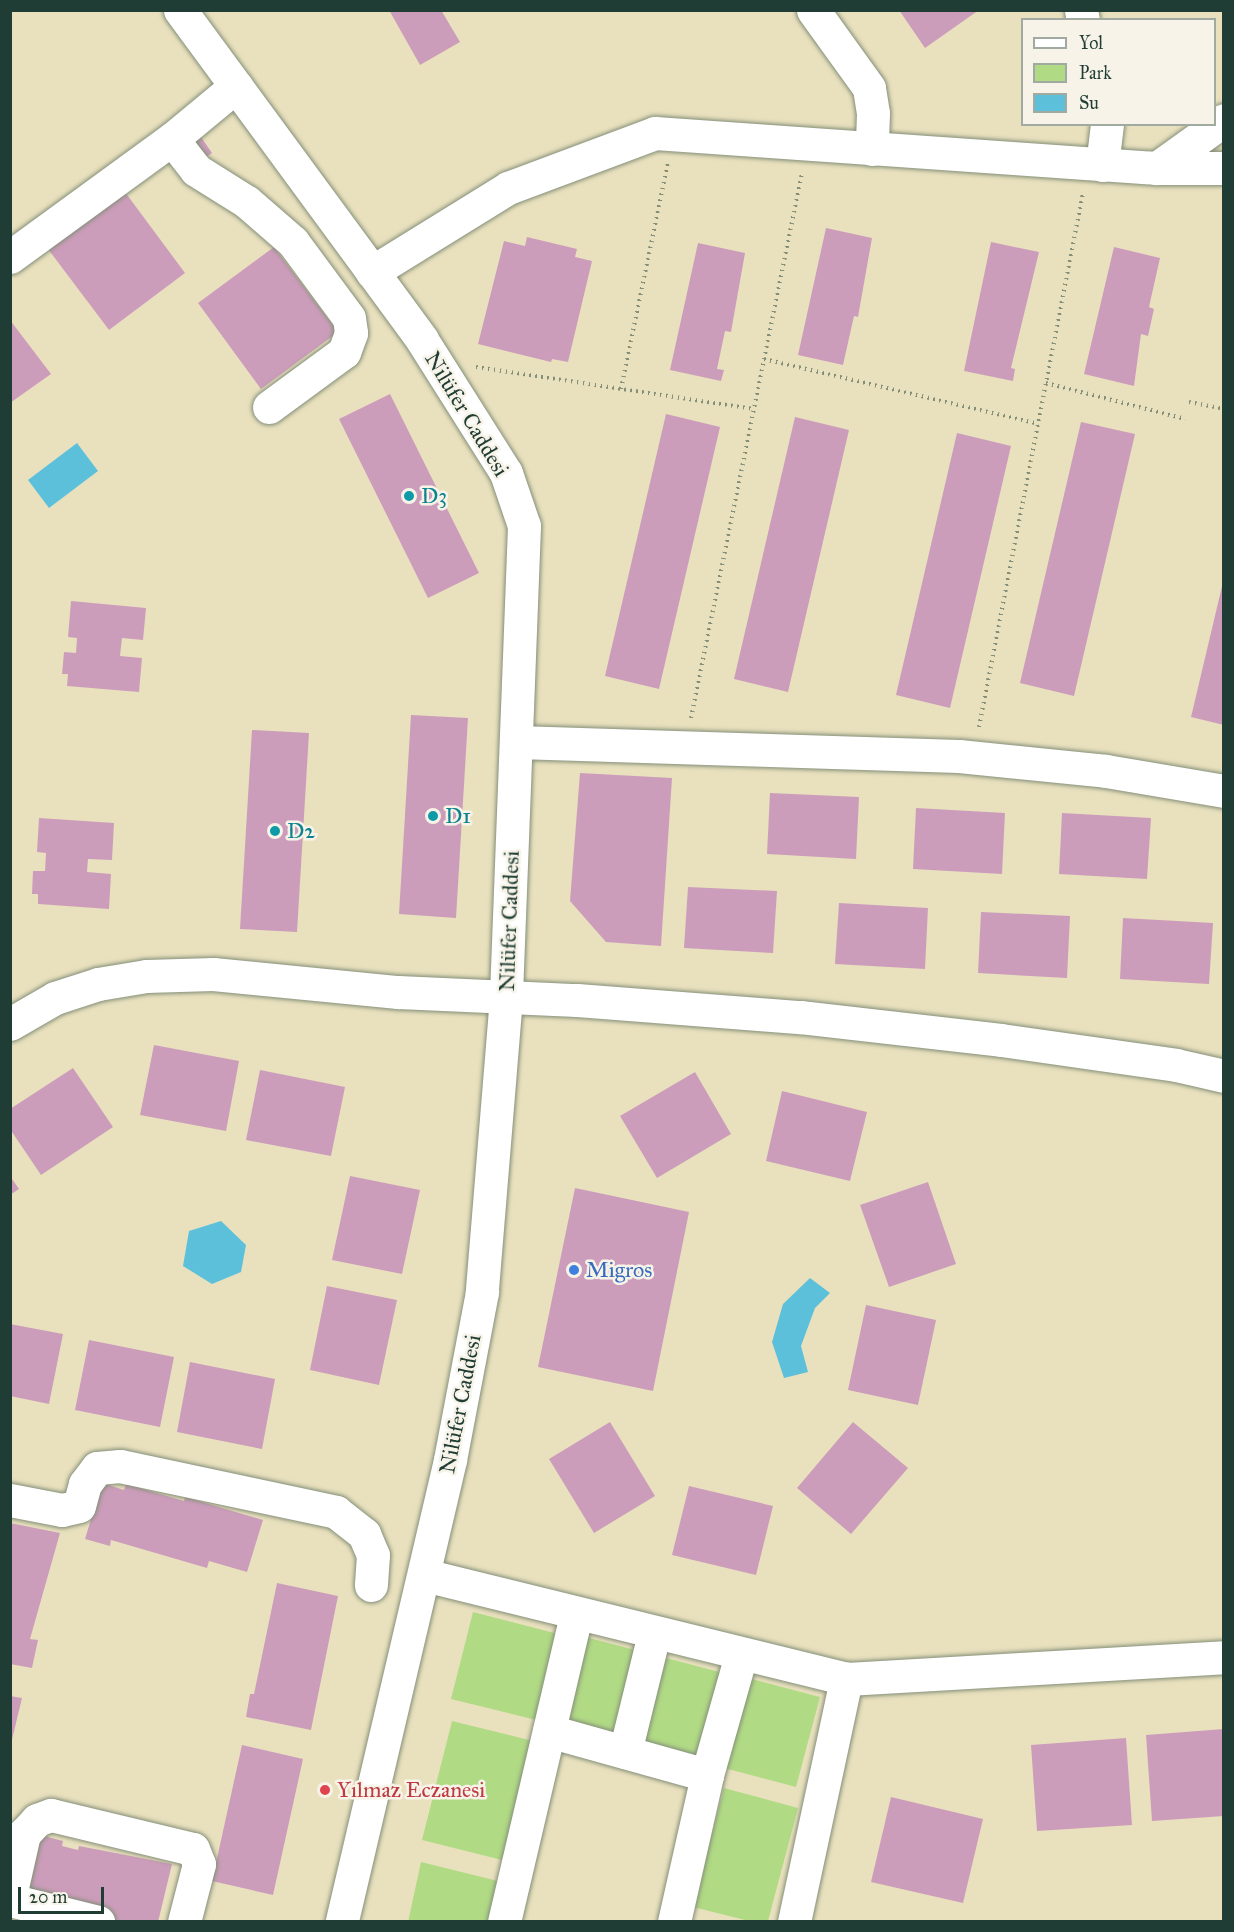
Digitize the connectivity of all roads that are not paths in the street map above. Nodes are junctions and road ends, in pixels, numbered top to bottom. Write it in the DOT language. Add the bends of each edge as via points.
graph roads {
  1 [pos="180,10"];
  2 [pos="813,10"];
  3 [pos="236,86"];
  4 [pos="1106,126"];
  5 [pos="1216,126"];
  6 [pos="172,139"];
  7 [pos="872,149"];
  8 [pos="1095,164"];
  9 [pos="1157,168"];
  10 [pos="1224,168"];
  11 [pos="10,257"];
  12 [pos="372,272"];
  13 [pos="269,407"];
  14 [pos="517,742"];
  15 [pos="1224,791"];
  16 [pos="506,997"];
  17 [pos="10,1024"];
  18 [pos="1224,1076"];
  19 [pos="10,1500"];
  20 [pos="424,1575"];
  21 [pos="371,1585"];
  22 [pos="576,1615"];
  23 [pos="654,1634"];
  24 [pos="741,1655"];
  25 [pos="1224,1657"];
  26 [pos="846,1679"];
  27 [pos="549,1731"];
  28 [pos="625,1752"];
  29 [pos="707,1775"];
  30 [pos="10,1898"];
  31 [pos="98,1922"];
  32 [pos="184,1922"];
  33 [pos="342,1922"];
  34 [pos="504,1922"];
  35 [pos="674,1922"];
  36 [pos="794,1922"];
  1 -- 3 [label="street, Nilüfer Caddesi"];
  2 -- 7 [label="street" via="868,88 873,113"];
  3 -- 6 [label="street"];
  3 -- 12 [label="street, Nilüfer Caddesi"];
  4 -- 8 [label="street"];
  5 -- 9 [label="street"];
  6 -- 11 [label="street"];
  6 -- 13 [label="street" via="196,170 247,202 293,242 349,318 351,333 344,352"];
  7 -- 8 [label="street"];
  7 -- 12 [label="street" via="655,133 507,189"];
  8 -- 9 [label="street"];
  9 -- 10 [label="street"];
  12 -- 14 [label="street, Nilüfer Caddesi" via="435,360 506,473 524,526"];
  14 -- 15 [label="street" via="973,758 1106,771"];
  14 -- 16 [label="street, Nilüfer Caddesi"];
  16 -- 17 [label="street" via="398,992 213,974 146,976 98,984 55,998"];
  16 -- 18 [label="street" via="800,1017 1013,1042 1176,1065"];
  16 -- 20 [label="street, Nilüfer Caddesi" via="482,1292"];
  19 -- 21 [label="street" via="62,1510 79,1506 85,1484 97,1468 120,1466 336,1512 364,1534 373,1555"];
  20 -- 22 [label="street"];
  20 -- 33 [label="street, Nilüfer Caddesi"];
  22 -- 23 [label="street"];
  22 -- 27 [label="street"];
  23 -- 24 [label="street"];
  23 -- 28 [label="street"];
  24 -- 26 [label="street"];
  24 -- 29 [label="street"];
  25 -- 26 [label="street"];
  26 -- 36 [label="street"];
  27 -- 28 [label="street"];
  27 -- 34 [label="street"];
  28 -- 29 [label="street"];
  29 -- 35 [label="street"];
  30 -- 31 [label="street"];
  30 -- 32 [label="street" via="24,1834 37,1820 51,1815 193,1849 199,1864"];
}
